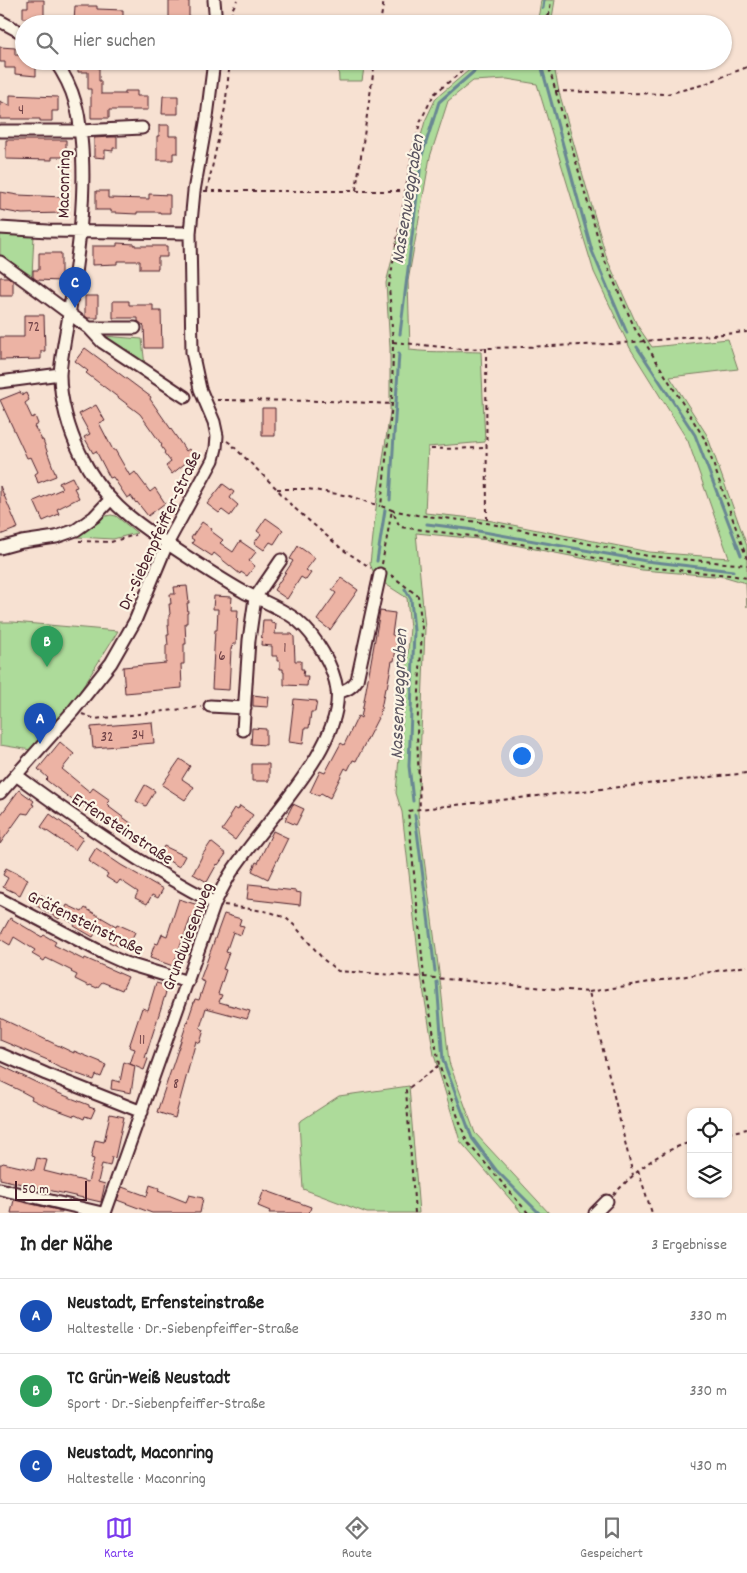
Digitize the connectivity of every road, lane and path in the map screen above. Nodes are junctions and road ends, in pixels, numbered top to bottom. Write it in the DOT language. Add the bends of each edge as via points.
graph roads {
  1 [pos="214,0"];
  2 [pos="237,0"];
  3 [pos="384,0"];
  4 [pos="551,0"];
  5 [pos="215,15"];
  6 [pos="232,15"];
  7 [pos="382,15"];
  8 [pos="549,15"];
  9 [pos="0,21"];
  10 [pos="15,29"];
  11 [pos="747,67"];
  12 [pos="61,70"];
  13 [pos="213,70"];
  14 [pos="229,70"];
  15 [pos="374,70"];
  16 [pos="464,70"];
  17 [pos="549,70"];
  18 [pos="555,91"];
  19 [pos="142,128"];
  20 [pos="0,131"];
  21 [pos="80,132"];
  22 [pos="194,191"];
  23 [pos="207,191"];
  24 [pos="356,191"];
  25 [pos="406,191"];
  26 [pos="0,228"];
  27 [pos="79,232"];
  28 [pos="190,233"];
  29 [pos="0,262"];
  30 [pos="69,313"];
  31 [pos="89,328"];
  32 [pos="135,328"];
  33 [pos="747,332"];
  34 [pos="644,341"];
  35 [pos="393,342"];
  36 [pos="486,348"];
  37 [pos="60,374"];
  38 [pos="0,382"];
  39 [pos="185,398"];
  40 [pos="204,400"];
  41 [pos="392,404"];
  42 [pos="217,436"];
  43 [pos="486,448"];
  44 [pos="431,449"];
  45 [pos="277,489"];
  46 [pos="110,500"];
  47 [pos="381,506"];
  48 [pos="392,510"];
  49 [pos="487,523"];
  50 [pos="149,532"];
  51 [pos="69,534"];
  52 [pos="167,544"];
  53 [pos="0,548"];
  54 [pos="747,559"];
  55 [pos="281,560"];
  56 [pos="747,565"];
  57 [pos="380,574"];
  58 [pos="747,578"];
  59 [pos="255,598"];
  60 [pos="338,692"];
  61 [pos="210,706"];
  62 [pos="245,708"];
  63 [pos="73,711"];
  64 [pos="243,730"];
  65 [pos="747,773"];
  66 [pos="16,775"];
  67 [pos="0,793"];
  68 [pos="420,809"];
  69 [pos="0,899"];
  70 [pos="215,903"];
  71 [pos="747,966"];
  72 [pos="424,976"];
  73 [pos="188,982"];
  74 [pos="588,992"];
  75 [pos="0,1054"];
  76 [pos="439,1065"];
  77 [pos="142,1112"];
  78 [pos="747,1129"];
  79 [pos="732,1132"];
  80 [pos="687,1144"];
  81 [pos="638,1170"];
  82 [pos="633,1174"];
  83 [pos="0,1189"];
  84 [pos="607,1201"];
  85 [pos="104,1213"];
  86 [pos="415,1213"];
  87 [pos="528,1213"];
  88 [pos="595,1213"];
  89 [pos="652,1213"];
  1 -- 5 [label="street"];
  2 -- 6 [label="path"];
  3 -- 7 [label="path"];
  4 -- 8 [label="path"];
  9 -- 10 [label="street"];
  11 -- 18 [label="path" via="702,85 667,94"];
  12 -- 21 [label="street, Maconring" via="76,104"];
  13 -- 22 [label="street, Dr.-Siebenpfeiffer-Straße"];
  14 -- 23 [label="path" via="225,108"];
  15 -- 24 [label="path"];
  16 -- 25 [label="path" via="434,94 413,148"];
  17 -- 18 [label="path"];
  18 -- 34 [label="path" via="604,259 636,331"];
  19 -- 21 [label="street"];
  20 -- 21 [label="street"];
  21 -- 27 [label="street, Maconring" via="83,188"];
  22 -- 23 [label="path"];
  22 -- 28 [label="street, Dr.-Siebenpfeiffer-Straße"];
  23 -- 24 [label="path"];
  24 -- 25 [label="path"];
  25 -- 35 [label="path" via="389,286"];
  26 -- 27 [label="street"];
  27 -- 28 [label="street"];
  27 -- 30 [label="street, Maconring"];
  28 -- 40 [label="street, Dr.-Siebenpfeiffer-Straße" via="192,352"];
  29 -- 30 [label="street"];
  30 -- 31 [label="street"];
  30 -- 37 [label="street, Maconring"];
  31 -- 32 [label="street"];
  31 -- 39 [label="street" via="102,342"];
  33 -- 34 [label="path"];
  34 -- 36 [label="path"];
  34 -- 54 [label="path" via="704,438"];
  35 -- 36 [label="path" via="462,349"];
  35 -- 41 [label="path"];
  36 -- 43 [label="path"];
  37 -- 38 [label="street"];
  37 -- 46 [label="street, Grundwiesenweg" via="65,410 79,452"];
  40 -- 41 [label="path"];
  40 -- 42 [label="street, Dr.-Siebenpfeiffer-Straße"];
  41 -- 47 [label="path"];
  42 -- 45 [label="path" via="230,442"];
  42 -- 52 [label="street, Dr.-Siebenpfeiffer-Straße" via="213,460"];
  43 -- 44 [label="path"];
  43 -- 49 [label="path"];
  45 -- 47 [label="path" via="308,489"];
  45 -- 57 [label="path" via="292,506 342,548"];
  46 -- 50 [label="street, Grundwiesenweg"];
  46 -- 51 [label="street" via="84,525"];
  47 -- 48 [label="path"];
  48 -- 49 [label="path"];
  48 -- 57 [label="path"];
  48 -- 58 [label="path" via="400,527 488,538 644,567"];
  49 -- 56 [label="path" via="648,556"];
  50 -- 51 [label="path" via="111,542 77,540"];
  50 -- 52 [label="street, Grundwiesenweg"];
  51 -- 53 [label="street"];
  52 -- 59 [label="street, Grundwiesenweg"];
  52 -- 63 [label="street, Dr.-Siebenpfeiffer-Straße" via="122,645"];
  55 -- 59 [label="street"];
  57 -- 60 [label="street" via="357,680 350,688"];
  57 -- 68 [label="path" via="387,573 418,596 422,628 417,734"];
  59 -- 60 [label="street, Grundwiesenweg" via="289,615 308,632 327,660"];
  59 -- 62 [label="street"];
  60 -- 70 [label="street, Grundwiesenweg" via="332,728 323,746 230,875"];
  61 -- 62 [label="street"];
  61 -- 63 [label="path" via="95,719"];
  62 -- 64 [label="street"];
  63 -- 66 [label="street, Dr.-Siebenpfeiffer-Straße"];
  65 -- 68 [label="path"];
  66 -- 67 [label="street, Dr.-Siebenpfeiffer-Straße"];
  66 -- 70 [label="street, Erfensteinstraße" via="118,847"];
  68 -- 72 [label="path" via="408,811"];
  69 -- 73 [label="street, Gräfensteinstraße" via="125,963"];
  70 -- 72 [label="path" via="270,912 286,918 338,971"];
  70 -- 73 [label="street, Grundwiesenweg"];
  71 -- 74 [label="path"];
  72 -- 74 [label="path"];
  72 -- 76 [label="path"];
  73 -- 77 [label="street, Grundwiesenweg"];
  74 -- 82 [label="path"];
  75 -- 77 [label="street"];
  76 -- 86 [label="path" via="406,1090"];
  76 -- 87 [label="path" via="467,1142"];
  77 -- 85 [label="street, Grundwiesenweg"];
  78 -- 79 [label="path"];
  80 -- 81 [label="path" via="654,1158"];
  81 -- 82 [label="path"];
  81 -- 89 [label="path"];
  82 -- 84 [label="path"];
  83 -- 85 [label="street"];
  84 -- 88 [label="street"];
}
